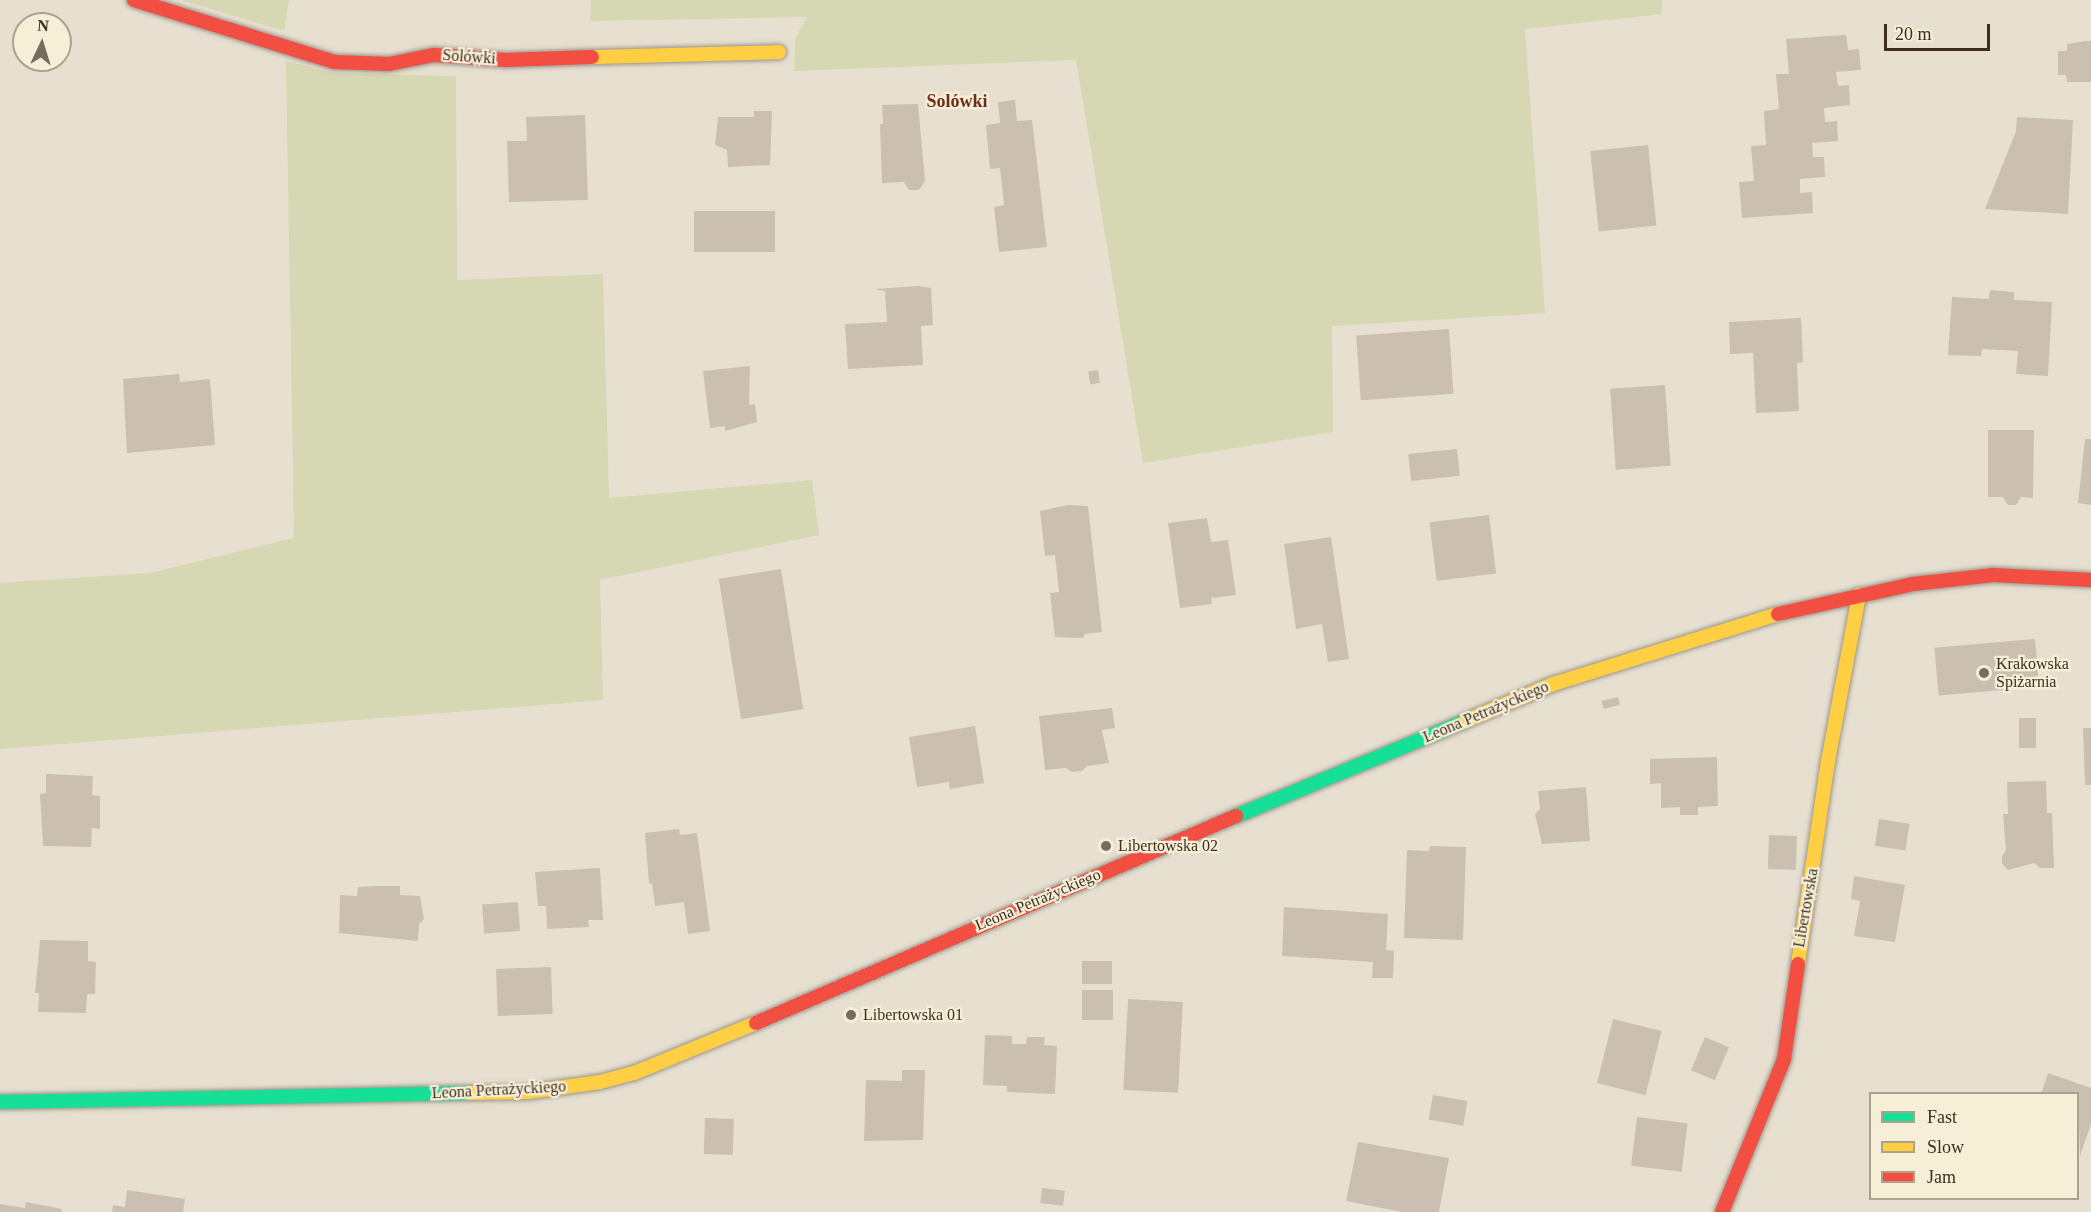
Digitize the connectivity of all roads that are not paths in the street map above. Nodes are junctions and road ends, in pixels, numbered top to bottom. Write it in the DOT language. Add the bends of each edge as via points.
graph roads {
  1 [pos="134,0"];
  2 [pos="779,52"];
  3 [pos="2091,580"];
  4 [pos="1859,595"];
  5 [pos="0,1102"];
  6 [pos="1722,1212"];
  1 -- 2 [label="street, Solówki" via="334,62 389,64 434,55 506,60"];
  3 -- 4 [label="street, Leona Petrażyckiego" via="1993,575"];
  4 -- 5 [label="street, Leona Petrażyckiego" via="1749,621 1553,684 634,1073 529,1092"];
  4 -- 6 [label="street, Libertowska" via="1828,761 1784,1059"];
}
